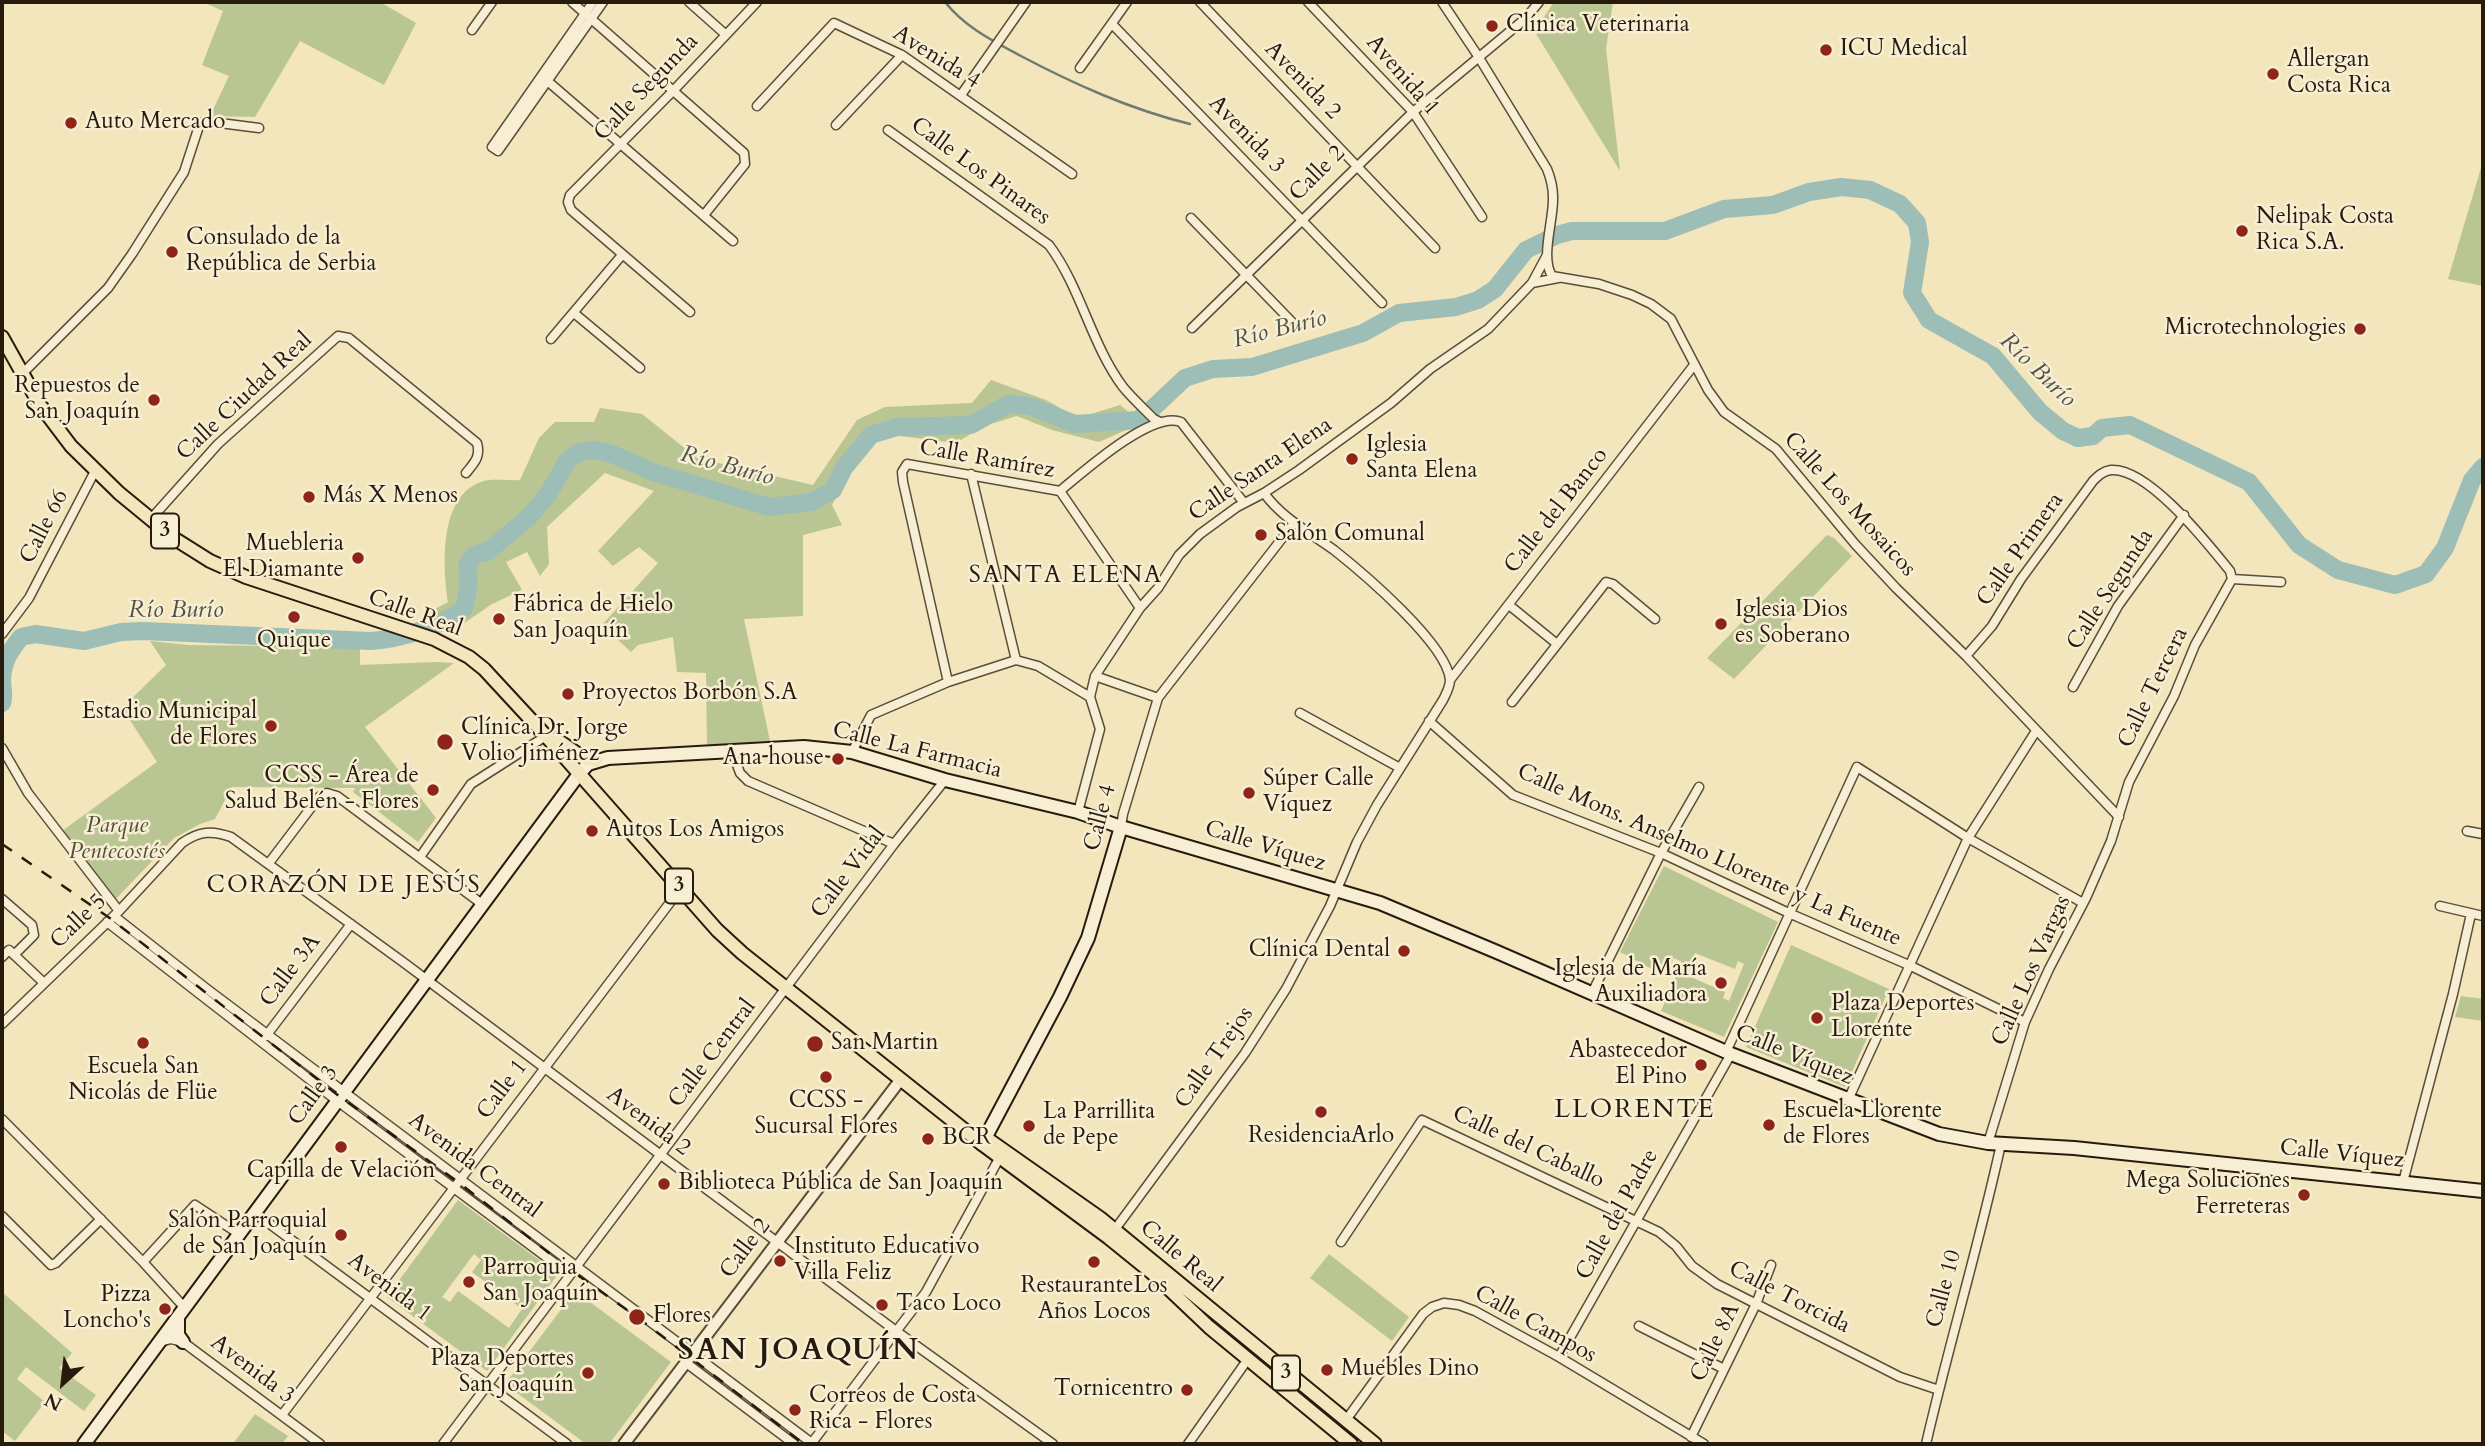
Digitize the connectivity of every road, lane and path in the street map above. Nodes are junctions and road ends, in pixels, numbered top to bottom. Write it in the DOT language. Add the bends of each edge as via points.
graph roads {
  1 [pos="492,2"];
  2 [pos="572,2"];
  3 [pos="593,2"];
  4 [pos="603,2"];
  5 [pos="689,2"];
  6 [pos="757,2"];
  7 [pos="1027,2"];
  8 [pos="1127,2"];
  9 [pos="1200,2"];
  10 [pos="1308,2"];
  11 [pos="1442,2"];
  12 [pos="1539,2"];
  13 [pos="589,15"];
  14 [pos="1112,24"];
  15 [pos="472,30"];
  16 [pos="725,34"];
  17 [pos="902,54"];
  18 [pos="1478,57"];
  19 [pos="1080,68"];
  20 [pos="545,78"];
  21 [pos="673,91"];
  22 [pos="961,95"];
  23 [pos="757,106"];
  24 [pos="1413,112"];
  25 [pos="836,125"];
  26 [pos="259,128"];
  27 [pos="888,130"];
  28 [pos="621,144"];
  29 [pos="1356,165"];
  30 [pos="1072,174"];
  31 [pos="704,215"];
  32 [pos="1191,218"];
  33 [pos="1482,218"];
  34 [pos="1302,219"];
  35 [pos="733,241"];
  36 [pos="1435,248"];
  37 [pos="1547,255"];
  38 [pos="622,256"];
  39 [pos="1246,275"];
  40 [pos="1558,278"];
  41 [pos="1532,283"];
  42 [pos="1382,303"];
  43 [pos="690,312"];
  44 [pos="574,313"];
  45 [pos="1292,322"];
  46 [pos="1192,328"];
  47 [pos="2,337"];
  48 [pos="551,339"];
  49 [pos="1695,365"];
  50 [pos="640,368"];
  51 [pos="21,375"];
  52 [pos="1157,420"];
  53 [pos="96,471"];
  54 [pos="466,473"];
  55 [pos="971,474"];
  56 [pos="1060,491"];
  57 [pos="1264,493"];
  58 [pos="1244,503"];
  59 [pos="2184,515"];
  60 [pos="150,520"];
  61 [pos="1294,523"];
  62 [pos="2232,579"];
  63 [pos="2281,582"];
  64 [pos="1509,605"];
  65 [pos="1140,608"];
  66 [pos="1655,619"];
  67 [pos="2,634"];
  68 [pos="1557,644"];
  69 [pos="1966,656"];
  70 [pos="1016,660"];
  71 [pos="1095,676"];
  72 [pos="1450,680"];
  73 [pos="948,682"];
  74 [pos="2073,687"];
  75 [pos="1090,697"];
  76 [pos="1158,698"];
  77 [pos="1512,702"];
  78 [pos="1300,713"];
  79 [pos="1429,721"];
  80 [pos="2036,731"];
  81 [pos="546,736"];
  82 [pos="2,748"];
  83 [pos="732,751"];
  84 [pos="852,752"];
  85 [pos="597,760"];
  86 [pos="1400,768"];
  87 [pos="579,774"];
  88 [pos="946,780"];
  89 [pos="1699,787"];
  90 [pos="1078,812"];
  91 [pos="2119,817"];
  92 [pos="1121,827"];
  93 [pos="2467,831"];
  94 [pos="219,832"];
  95 [pos="2483,834"];
  96 [pos="1968,838"];
  97 [pos="894,844"];
  98 [pos="1661,853"];
  99 [pos="420,858"];
  100 [pos="269,863"];
  101 [pos="681,888"];
  102 [pos="1337,890"];
  103 [pos="2,899"];
  104 [pos="482,904"];
  105 [pos="2083,904"];
  106 [pos="2440,906"];
  107 [pos="1791,914"];
  108 [pos="2471,914"];
  109 [pos="2483,916"];
  110 [pos="113,917"];
  111 [pos="351,924"];
  112 [pos="15,955"];
  113 [pos="2,957"];
  114 [pos="1911,966"];
  115 [pos="426,979"];
  116 [pos="44,984"];
  117 [pos="786,990"];
  118 [pos="1592,993"];
  119 [pos="2025,1022"];
  120 [pos="2,1024"];
  121 [pos="268,1034"];
  122 [pos="262,1042"];
  123 [pos="1728,1053"];
  124 [pos="544,1068"];
  125 [pos="901,1079"];
  126 [pos="340,1096"];
  127 [pos="1848,1100"];
  128 [pos="2,1119"];
  129 [pos="984,1141"];
  130 [pos="1994,1143"];
  131 [pos="1002,1153"];
  132 [pos="661,1155"];
  133 [pos="2403,1182"];
  134 [pos="458,1183"];
  135 [pos="2483,1191"];
  136 [pos="255,1213"];
  137 [pos="2,1216"];
  138 [pos="101,1219"];
  139 [pos="1635,1220"];
  140 [pos="239,1234"];
  141 [pos="1112,1234"];
  142 [pos="778,1241"];
  143 [pos="1341,1242"];
  144 [pos="143,1262"];
  145 [pos="1771,1265"];
  146 [pos="576,1267"];
  147 [pos="569,1274"];
  148 [pos="371,1299"];
  149 [pos="1756,1304"];
  150 [pos="1210,1309"];
  151 [pos="182,1310"];
  152 [pos="1639,1326"];
  153 [pos="896,1331"];
  154 [pos="183,1342"];
  155 [pos="158,1343"];
  156 [pos="1559,1357"];
  157 [pos="689,1358"];
  158 [pos="1248,1359"];
  159 [pos="1724,1369"];
  160 [pos="1285,1372"];
  161 [pos="487,1384"];
  162 [pos="1939,1390"];
  163 [pos="1294,1396"];
  164 [pos="282,1415"];
  165 [pos="1346,1420"];
  166 [pos="1691,1437"];
  167 [pos="84,1444"];
  168 [pos="320,1444"];
  169 [pos="443,1444"];
  170 [pos="567,1444"];
  171 [pos="624,1444"];
  172 [pos="794,1444"];
  173 [pos="812,1444"];
  174 [pos="1053,1444"];
  175 [pos="1188,1444"];
  176 [pos="1351,1444"];
  177 [pos="1362,1444"];
  178 [pos="1375,1444"];
  179 [pos="1704,1444"];
  180 [pos="1926,1444"];
  1 -- 15 [label="street"];
  2 -- 13 [label="street"];
  3 -- 13 [label="street"];
  4 -- 13 [label="street"];
  5 -- 16 [label="street"];
  6 -- 16 [label="street, Calle Segunda"];
  7 -- 22 [label="street"];
  8 -- 14 [label="street"];
  9 -- 29 [label="street, Avenida 2"];
  10 -- 24 [label="street, Avenida 1"];
  11 -- 18 [label="street"];
  12 -- 18 [label="street, Calle 2"];
  13 -- 20 [label="street"];
  13 -- 21 [label="street"];
  14 -- 19 [label="street"];
  14 -- 34 [label="street, Avenida 3"];
  16 -- 21 [label="street, Calle Segunda"];
  17 -- 22 [label="street, Avenida 4"];
  17 -- 23 [label="street, Avenida 4" via="834,23"];
  17 -- 25 [label="street"];
  18 -- 24 [label="street, Calle 2"];
  18 -- 37 [label="street" via="1552,182"];
  20 -- 20 [label="street" via="492,147 498,151"];
  20 -- 28 [label="street"];
  21 -- 28 [label="street, Calle Segunda"];
  21 -- 31 [label="street" via="746,159"];
  22 -- 30 [label="street, Avenida 4"];
  24 -- 29 [label="street, Calle 2"];
  24 -- 33 [label="street, Avenida 1"];
  26 -- 51 [label="street" via="200,123 184,172 108,288"];
  27 -- 52 [label="street, Calle Los Pinares" via="1049,245 1121,385"];
  28 -- 31 [label="street"];
  28 -- 38 [label="street, Calle Segunda" via="568,202 570,210"];
  29 -- 34 [label="street, Calle 2"];
  29 -- 36 [label="street, Avenida 2"];
  31 -- 35 [label="street"];
  32 -- 39 [label="street"];
  34 -- 39 [label="street, Calle 2"];
  34 -- 42 [label="street, Avenida 3"];
  37 -- 40 [label="street" via="1550,272"];
  37 -- 41 [label="street, Calle Santa Elena"];
  38 -- 43 [label="street"];
  38 -- 44 [label="street"];
  39 -- 45 [label="street"];
  39 -- 46 [label="street, Calle 2"];
  40 -- 41 [label="street"];
  40 -- 49 [label="street, Calle Los Mosaicos" via="1607,286 1651,304 1671,319"];
  41 -- 57 [label="street, Calle Santa Elena" via="1488,328"];
  44 -- 48 [label="street"];
  44 -- 50 [label="street"];
  47 -- 51 [label="main road, Calle Real / 3"];
  49 -- 64 [label="street, Calle del Banco"];
  49 -- 69 [label="street, Calle Los Mosaicos" via="1724,412 1776,449 1855,544"];
  51 -- 53 [label="main road, Calle Real / 3" via="53,424"];
  52 -- 56 [label="street" via="1112,448"];
  52 -- 58 [label="street, Calle Los Pinares" via="1181,422"];
  53 -- 60 [label="main road, Calle Real / 3"];
  53 -- 67 [label="street, Calle 66" via="29,598"];
  54 -- 60 [label="street, Calle Ciudad Real" via="476,461 477,443 349,338 338,336 218,444"];
  55 -- 56 [label="street, Calle Ramírez"];
  55 -- 70 [label="street"];
  55 -- 73 [label="street, Calle Ramírez" via="910,463 902,472"];
  56 -- 65 [label="street, Calle Ramírez"];
  57 -- 58 [label="street, Calle Santa Elena"];
  57 -- 61 [label="street"];
  58 -- 65 [label="street, Calle Santa Elena" via="1179,555"];
  59 -- 62 [label="street" via="2230,570"];
  59 -- 69 [label="street, Calle Primera" via="2134,476 2118,470 2099,475"];
  59 -- 74 [label="street, Calle Segunda" via="2118,606"];
  60 -- 81 [label="main road, Calle Real / 3" via="193,551 246,577 459,651 484,669"];
  61 -- 72 [label="street" via="1350,564 1424,634 1439,651"];
  61 -- 76 [label="street, Calle 4"];
  62 -- 63 [label="street"];
  62 -- 91 [label="street, Calle Tercera" via="2129,782"];
  64 -- 68 [label="street"];
  64 -- 72 [label="street, Calle del Banco"];
  65 -- 71 [label="street, Calle Santa Elena"];
  66 -- 68 [label="street" via="1606,583"];
  68 -- 77 [label="street"];
  69 -- 80 [label="street, Calle Los Mosaicos"];
  70 -- 73 [label="street"];
  70 -- 75 [label="street" via="1038,666"];
  71 -- 75 [label="street, Calle Santa Elena"];
  71 -- 76 [label="street"];
  72 -- 79 [label="street, Calle del Banco"];
  73 -- 84 [label="street" via="871,715"];
  75 -- 90 [label="street, Calle Santa Elena" via="1100,729"];
  76 -- 92 [label="street, Calle 4"];
  78 -- 86 [label="street"];
  79 -- 86 [label="street, Calle del Banco"];
  79 -- 98 [label="street, Calle Mons. Anselmo Llorente y La Fuente" via="1513,795"];
  80 -- 91 [label="street, Calle Los Mosaicos"];
  80 -- 96 [label="street"];
  81 -- 85 [label="main road" via="582,757"];
  81 -- 87 [label="main road, Calle Real / 3"];
  81 -- 99 [label="street" via="471,784"];
  82 -- 110 [label="street"];
  83 -- 84 [label="main road, Calle La Farmacia" via="804,747"];
  83 -- 85 [label="main road, Calle La Farmacia"];
  83 -- 97 [label="street" via="743,778"];
  84 -- 88 [label="main road, Calle La Farmacia"];
  85 -- 87 [label="main road"];
  86 -- 102 [label="street, Calle Trejos" via="1357,842"];
  87 -- 101 [label="main road, Calle Real / 3"];
  87 -- 104 [label="main road, Calle 3"];
  88 -- 90 [label="main road, Calle La Farmacia"];
  88 -- 97 [label="street, Calle Vidal"];
  89 -- 98 [label="street"];
  90 -- 92 [label="main road, Calle La Farmacia"];
  91 -- 105 [label="street, Calle Los Vargas"];
  92 -- 102 [label="main road, Calle Víquez"];
  92 -- 129 [label="main road, Calle 4" via="1088,938"];
  93 -- 95 [label="street"];
  94 -- 100 [label="street, Avenida 2"];
  94 -- 110 [label="street, Calle 5" via="205,832 182,843"];
  96 -- 105 [label="street"];
  96 -- 107 [label="street, Calle del Padre" via="1857,767"];
  96 -- 114 [label="street"];
  97 -- 117 [label="street, Calle Vidal"];
  98 -- 107 [label="street, Calle Mons. Anselmo Llorente y La Fuente"];
  98 -- 118 [label="street"];
  99 -- 100 [label="street" via="327,793 319,797"];
  99 -- 104 [label="street"];
  100 -- 111 [label="street, Avenida 2"];
  101 -- 117 [label="main road, Calle Real / 3" via="717,930"];
  101 -- 124 [label="street, Calle 1"];
  102 -- 118 [label="main road, Calle Víquez" via="1407,913"];
  102 -- 141 [label="street, Calle Trejos" via="1286,989 1245,1053"];
  103 -- 112 [label="street" via="32,925 34,935"];
  104 -- 115 [label="main road, Calle 3"];
  105 -- 119 [label="street, Calle Los Vargas"];
  106 -- 108 [label="street"];
  107 -- 114 [label="street, Calle Mons. Anselmo Llorente y La Fuente"];
  107 -- 123 [label="street, Calle del Padre"];
  108 -- 109 [label="street"];
  108 -- 133 [label="street"];
  110 -- 116 [label="street, Calle 5"];
  110 -- 121 [label="street, Avenida Central"];
  110 -- 122 [label="street, Avenida Central"];
  111 -- 115 [label="street, Avenida 2"];
  111 -- 121 [label="street, Calle 3A"];
  112 -- 113 [label="street" via="9,950"];
  112 -- 116 [label="street"];
  114 -- 119 [label="street, Calle Mons. Anselmo Llorente y La Fuente"];
  114 -- 127 [label="street"];
  115 -- 124 [label="street, Avenida 2"];
  115 -- 126 [label="main road, Calle 3"];
  116 -- 120 [label="street, Calle 5"];
  117 -- 125 [label="main road, Calle Real / 3"];
  117 -- 132 [label="street, Calle Central"];
  118 -- 123 [label="main road, Calle Víquez"];
  119 -- 130 [label="street, Calle Los Vargas"];
  121 -- 122 [label="street, Calle 3A"];
  121 -- 126 [label="street, Avenida Central"];
  122 -- 126 [label="street, Avenida Central"];
  123 -- 127 [label="main road, Calle Víquez"];
  123 -- 139 [label="street, Calle del Padre"];
  124 -- 132 [label="street, Avenida 2"];
  124 -- 134 [label="street, Calle 1"];
  125 -- 129 [label="main road, Calle Real / 3"];
  125 -- 142 [label="street, Calle 2"];
  126 -- 134 [label="street, Avenida Central"];
  126 -- 136 [label="main road, Calle 3"];
  127 -- 130 [label="main road, Calle Víquez" via="1939,1135"];
  128 -- 138 [label="street"];
  129 -- 131 [label="main road, Calle Real / 3"];
  130 -- 133 [label="main road, Calle Víquez"];
  130 -- 162 [label="street, Calle 10" via="1987,1212"];
  131 -- 141 [label="main road, Calle Real / 3"];
  131 -- 153 [label="street" via="938,1273"];
  132 -- 142 [label="street, Avenida 2"];
  132 -- 146 [label="street, Calle Central"];
  133 -- 135 [label="main road, Calle Víquez"];
  134 -- 146 [label="street, Avenida Central"];
  134 -- 147 [label="street, Avenida Central"];
  134 -- 148 [label="street, Calle 1"];
  136 -- 140 [label="main road, Calle 3"];
  136 -- 148 [label="street, Avenida 1"];
  137 -- 138 [label="street" via="51,1265"];
  138 -- 144 [label="street"];
  139 -- 143 [label="street, Calle del Caballo" via="1422,1119"];
  139 -- 149 [label="street, Calle Torcida" via="1668,1238 1703,1275"];
  139 -- 156 [label="street, Calle del Padre"];
  140 -- 144 [label="street" via="195,1205"];
  140 -- 151 [label="main road, Calle 3"];
  141 -- 150 [label="main road, Calle Real / 3"];
  141 -- 158 [label="main road, Calle Real / 3"];
  142 -- 153 [label="street, Avenida 2"];
  142 -- 157 [label="street, Calle 2"];
  144 -- 151 [label="street"];
  145 -- 149 [label="street, Calle 8A"];
  146 -- 147 [label="street, Calle Central"];
  146 -- 157 [label="street, Avenida Central"];
  147 -- 161 [label="street, Calle Central"];
  148 -- 161 [label="street, Avenida 1"];
  148 -- 164 [label="street, Calle 1"];
  149 -- 159 [label="street, Calle 8A"];
  149 -- 162 [label="street, Calle Torcida" via="1900,1377"];
  150 -- 158 [label="main road" via="1222,1328 1244,1347"];
  150 -- 160 [label="main road, Calle Real / 3"];
  151 -- 154 [label="main road" via="177,1327"];
  151 -- 155 [label="main road, Calle 3"];
  152 -- 159 [label="street"];
  153 -- 173 [label="street"];
  153 -- 174 [label="street, Avenida 2"];
  154 -- 155 [label="street, Avenida 3"];
  154 -- 164 [label="street, Avenida 3"];
  155 -- 167 [label="main road, Calle 3"];
  156 -- 165 [label="street, Calle Campos" via="1468,1308 1437,1305 1415,1324"];
  156 -- 166 [label="street, Calle Campos"];
  157 -- 171 [label="street, Calle 2"];
  157 -- 172 [label="street, Avenida Central"];
  157 -- 173 [label="street, Avenida Central"];
  158 -- 160 [label="main road"];
  158 -- 163 [label="main road, Calle Real / 3"];
  158 -- 175 [label="street"];
  159 -- 166 [label="street, Calle 8A"];
  160 -- 165 [label="main road, Calle Real / 3"];
  161 -- 169 [label="street, Calle Central"];
  161 -- 170 [label="street, Avenida 1"];
  162 -- 180 [label="street, Calle 10"];
  163 -- 165 [label="main road" via="1338,1422"];
  163 -- 176 [label="main road, Calle Real / 3"];
  164 -- 168 [label="street, Avenida 3"];
  165 -- 177 [label="main road" via="1347,1429"];
  165 -- 178 [label="main road, Calle Real / 3"];
  166 -- 179 [label="street, Calle Campos"];
}
